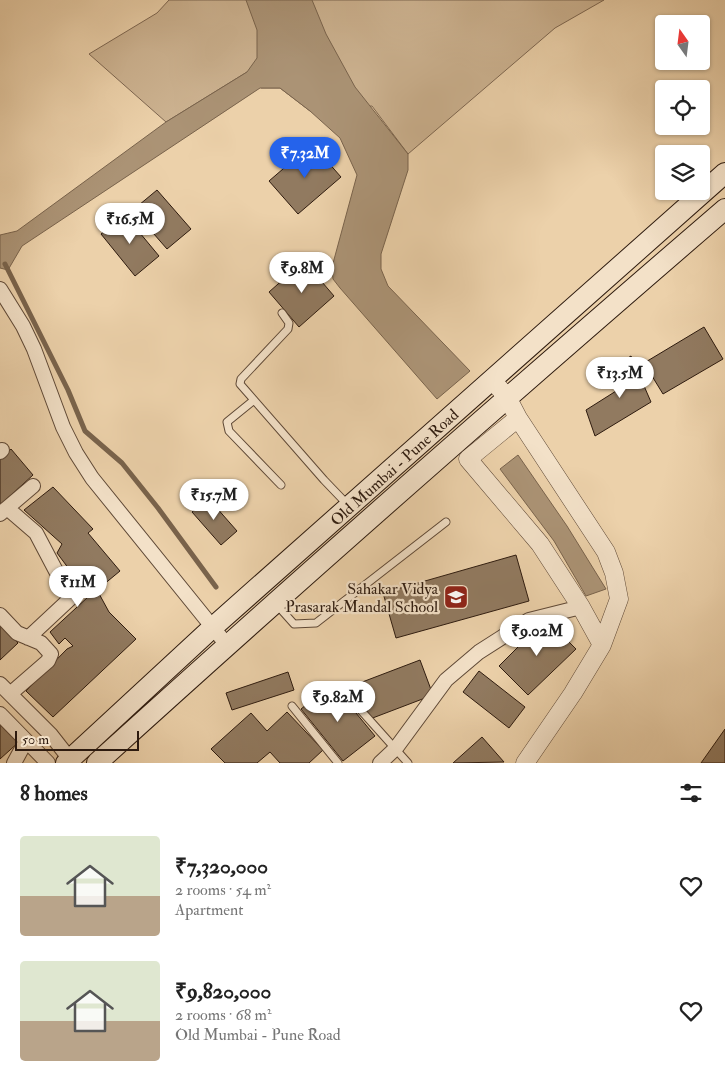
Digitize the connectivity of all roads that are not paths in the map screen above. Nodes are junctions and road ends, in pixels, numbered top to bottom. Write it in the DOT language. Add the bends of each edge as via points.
graph roads {
  1 [pos="725,173"];
  2 [pos="725,209"];
  3 [pos="0,289"];
  4 [pos="282,313"];
  5 [pos="492,380"];
  6 [pos="507,397"];
  7 [pos="254,400"];
  8 [pos="518,418"];
  9 [pos="468,459"];
  10 [pos="439,460"];
  11 [pos="281,485"];
  12 [pos="33,486"];
  13 [pos="349,506"];
  14 [pos="4,511"];
  15 [pos="446,522"];
  16 [pos="275,603"];
  17 [pos="582,607"];
  18 [pos="0,615"];
  19 [pos="212,628"];
  20 [pos="28,638"];
  21 [pos="227,645"];
  22 [pos="602,645"];
  23 [pos="340,687"];
  24 [pos="5,689"];
  25 [pos="292,706"];
  26 [pos="0,714"];
  27 [pos="26,741"];
  28 [pos="396,748"];
  29 [pos="70,762"];
  30 [pos="14,763"];
  31 [pos="48,763"];
  32 [pos="97,763"];
  33 [pos="338,763"];
  34 [pos="380,763"];
  35 [pos="408,763"];
  36 [pos="525,763"];
  1 -- 5 [label="main road, Old Mumbai - Pune Road"];
  2 -- 6 [label="main road, Old Mumbai - Pune Road"];
  3 -- 19 [label="street" via="23,326 62,427 76,453 92,478"];
  4 -- 7 [label="lane" via="289,323 288,329 241,379 240,384"];
  5 -- 6 [label="street"];
  5 -- 13 [label="main road, Old Mumbai - Pune Road"];
  6 -- 8 [label="street"];
  6 -- 10 [label="main road, Old Mumbai - Pune Road"];
  7 -- 11 [label="lane" via="227,422 227,426"];
  7 -- 13 [label="lane"];
  8 -- 9 [label="street"];
  8 -- 22 [label="street" via="606,552 614,572 619,600"];
  9 -- 10 [label="street" via="454,456"];
  9 -- 17 [label="street" via="540,544"];
  10 -- 16 [label="main road, Old Mumbai - Pune Road"];
  12 -- 14 [label="street"];
  13 -- 19 [label="main road, Old Mumbai - Pune Road"];
  14 -- 20 [label="street" via="36,534 56,571 74,589 73,596"];
  15 -- 16 [label="lane" via="316,623 294,624"];
  16 -- 21 [label="main road, Old Mumbai - Pune Road"];
  17 -- 22 [label="street"];
  17 -- 28 [label="street" via="529,620 479,652 446,680"];
  18 -- 20 [label="street" via="17,633"];
  19 -- 21 [label="street"];
  19 -- 29 [label="main road, Old Mumbai - Pune Road"];
  20 -- 24 [label="street" via="51,654 48,661"];
  21 -- 32 [label="main road, Old Mumbai - Pune Road"];
  22 -- 36 [label="street"];
  23 -- 28 [label="lane"];
  24 -- 29 [label="street" via="51,734"];
  25 -- 33 [label="lane"];
  26 -- 27 [label="street"];
  27 -- 30 [label="street"];
  27 -- 31 [label="street"];
  28 -- 34 [label="street"];
  28 -- 35 [label="lane"];
}
